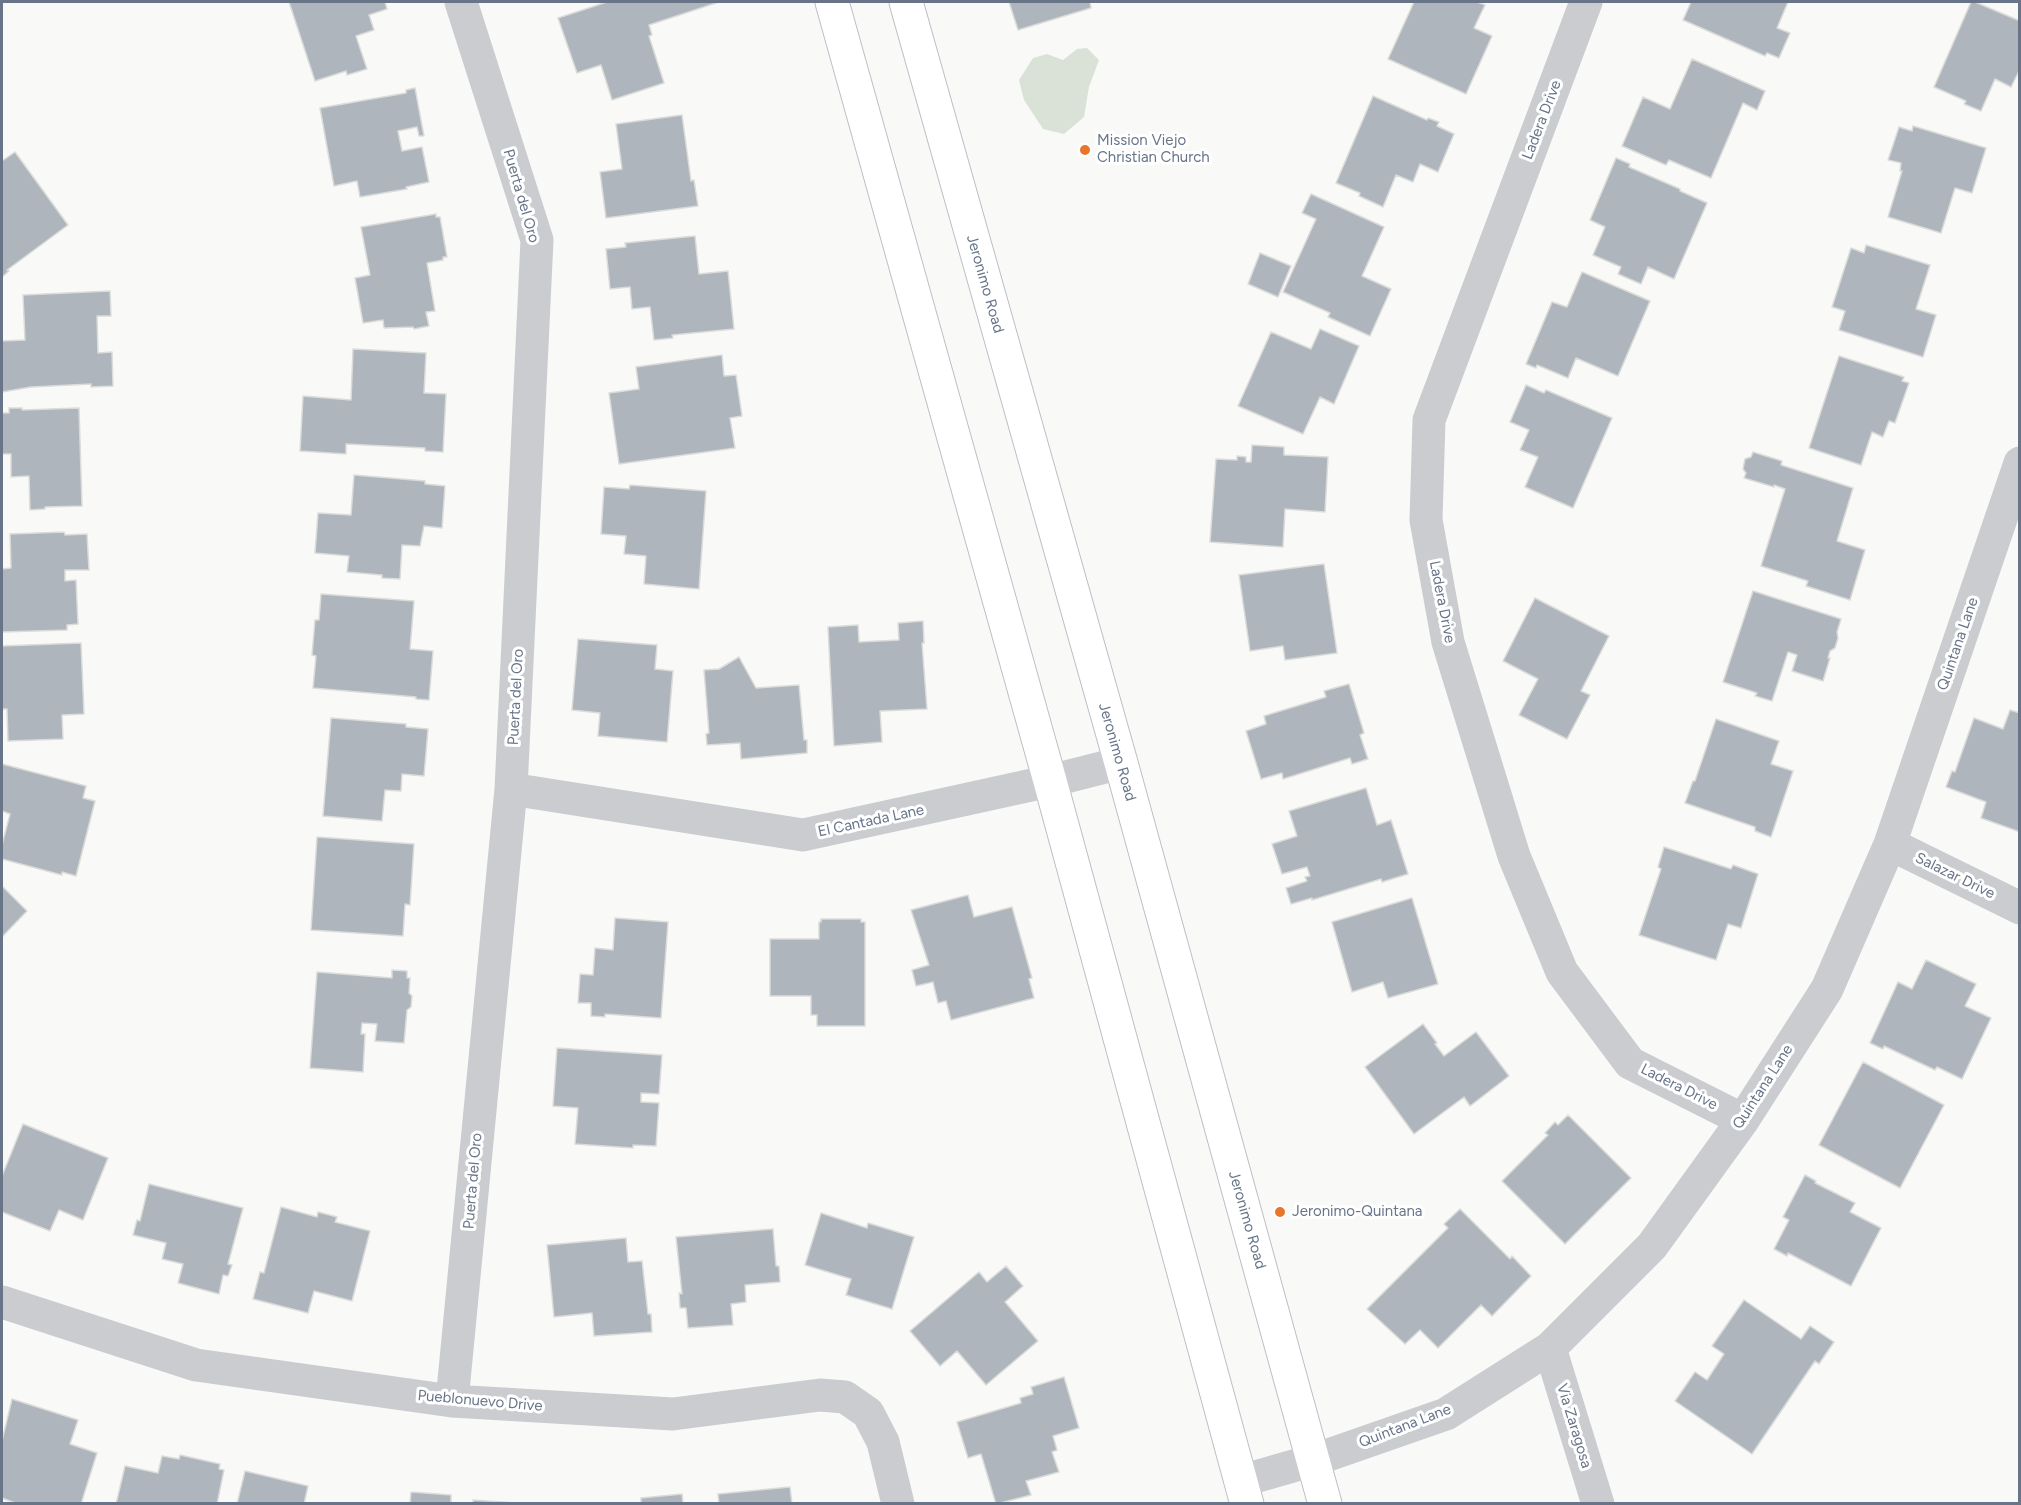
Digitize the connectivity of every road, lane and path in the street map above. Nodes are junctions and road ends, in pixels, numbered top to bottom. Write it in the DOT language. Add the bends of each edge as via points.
graph roads {
  1 [pos="461,2"];
  2 [pos="832,2"];
  3 [pos="906,2"];
  4 [pos="1586,2"];
  5 [pos="2019,463"];
  6 [pos="1121,763"];
  7 [pos="1050,781"];
  8 [pos="511,789"];
  9 [pos="1890,844"];
  10 [pos="2019,908"];
  11 [pos="1743,1120"];
  12 [pos="2,1302"];
  13 [pos="1550,1348"];
  14 [pos="452,1401"];
  15 [pos="1314,1460"];
  16 [pos="1244,1492"];
  17 [pos="898,1503"];
  18 [pos="1325,1503"];
  19 [pos="1598,1503"];
  1 -- 8 [label="street, Puerta del Oro" via="537,240"];
  2 -- 7 [label="main road"];
  3 -- 6 [label="main road, Jeronimo Road"];
  4 -- 11 [label="street, Ladera Drive" via="1429,420 1426,520 1448,642 1515,856 1562,972 1630,1063"];
  5 -- 9 [label="street, Quintana Lane"];
  6 -- 7 [label="street, El Cantada Lane"];
  6 -- 15 [label="main road, Jeronimo Road"];
  7 -- 8 [label="street, El Cantada Lane" via="803,835"];
  7 -- 16 [label="main road"];
  8 -- 14 [label="street, Puerta del Oro"];
  9 -- 10 [label="street, Salazar Drive"];
  9 -- 11 [label="street, Quintana Lane" via="1827,988"];
  11 -- 13 [label="street, Quintana Lane" via="1652,1245"];
  12 -- 14 [label="street, Pueblonuevo Drive" via="196,1365"];
  13 -- 15 [label="street, Quintana Lane" via="1446,1414"];
  13 -- 19 [label="street, Via Zaragosa"];
  14 -- 17 [label="street, Pueblonuevo Drive" via="673,1414 820,1395 845,1397 868,1413 883,1442"];
  15 -- 16 [label="street, Quintana Lane"];
  15 -- 18 [label="main road, Jeronimo Road"];
}
